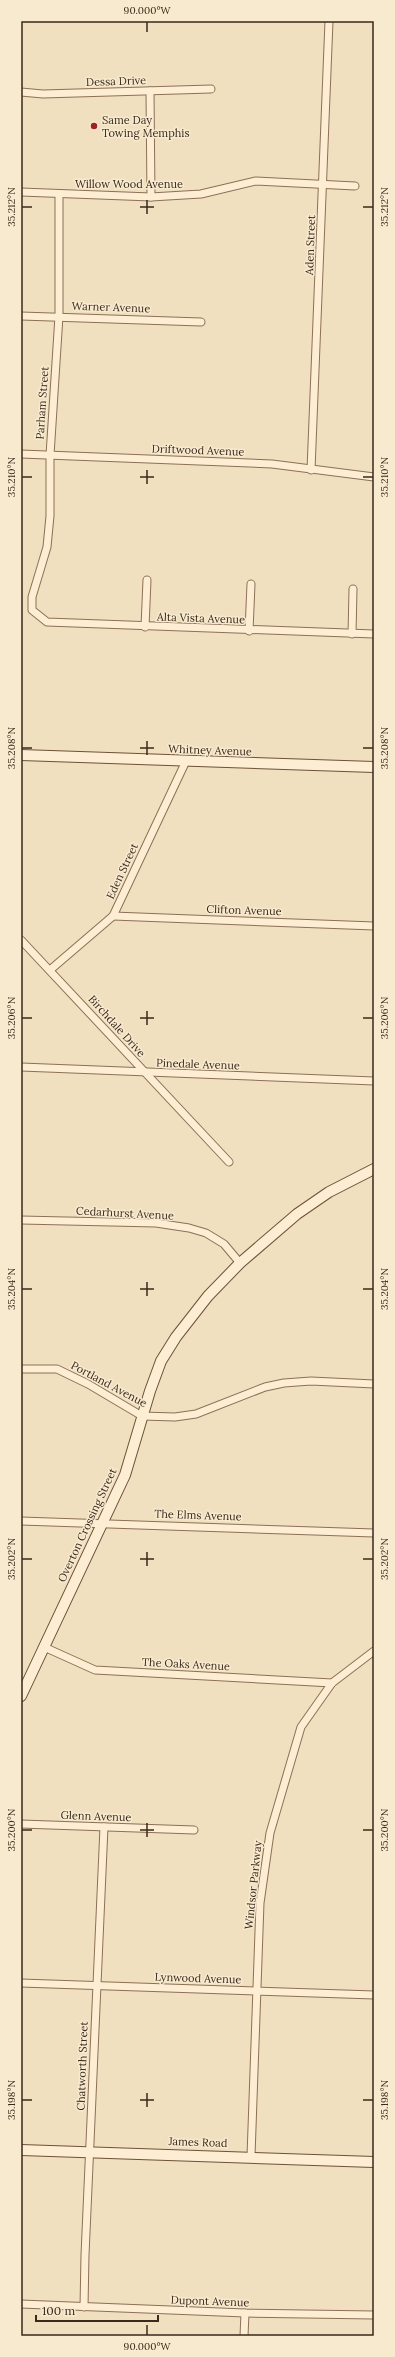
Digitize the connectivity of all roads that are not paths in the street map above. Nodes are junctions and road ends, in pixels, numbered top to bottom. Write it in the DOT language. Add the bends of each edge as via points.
graph roads {
  1 [pos="329,21"];
  2 [pos="211,89"];
  3 [pos="150,91"];
  4 [pos="21,92"];
  5 [pos="324,184"];
  6 [pos="355,186"];
  7 [pos="21,192"];
  8 [pos="59,194"];
  9 [pos="151,197"];
  10 [pos="21,316"];
  11 [pos="59,316"];
  12 [pos="201,322"];
  13 [pos="21,454"];
  14 [pos="50,455"];
  15 [pos="311,470"];
  16 [pos="374,477"];
  17 [pos="147,580"];
  18 [pos="251,584"];
  19 [pos="353,589"];
  20 [pos="32,610"];
  21 [pos="145,627"];
  22 [pos="249,631"];
  23 [pos="352,634"];
  24 [pos="374,634"];
  25 [pos="21,755"];
  26 [pos="186,761"];
  27 [pos="374,767"];
  28 [pos="113,916"];
  29 [pos="374,926"];
  30 [pos="21,940"];
  31 [pos="50,970"];
  32 [pos="21,1067"];
  33 [pos="145,1074"];
  34 [pos="374,1081"];
  35 [pos="228,1162"];
  36 [pos="374,1169"];
  37 [pos="21,1220"];
  38 [pos="240,1263"];
  39 [pos="21,1369"];
  40 [pos="374,1384"];
  41 [pos="142,1416"];
  42 [pos="21,1521"];
  43 [pos="101,1523"];
  44 [pos="374,1532"];
  45 [pos="44,1647"];
  46 [pos="374,1651"];
  47 [pos="332,1684"];
  48 [pos="21,1696"];
  49 [pos="21,1824"];
  50 [pos="104,1827"];
  51 [pos="194,1830"];
  52 [pos="21,1982"];
  53 [pos="96,1986"];
  54 [pos="257,1991"];
  55 [pos="374,1995"];
  56 [pos="21,2150"];
  57 [pos="90,2151"];
  58 [pos="251,2156"];
  59 [pos="374,2162"];
  60 [pos="21,2304"];
  61 [pos="84,2307"];
  62 [pos="245,2313"];
  63 [pos="374,2315"];
  64 [pos="244,2336"];
  1 -- 5 [label="street, Aden Street"];
  2 -- 3 [label="street, Dessa Drive"];
  3 -- 4 [label="street, Dessa Drive" via="43,94"];
  3 -- 9 [label="street"];
  5 -- 6 [label="street, Willow Wood Avenue"];
  5 -- 9 [label="street, Willow Wood Avenue" via="256,181 201,194"];
  5 -- 15 [label="street, Aden Street"];
  7 -- 8 [label="street, Willow Wood Avenue"];
  8 -- 9 [label="street, Willow Wood Avenue"];
  8 -- 11 [label="street, Parham Street"];
  10 -- 11 [label="street, Warner Avenue"];
  11 -- 12 [label="street, Warner Avenue"];
  11 -- 14 [label="street, Parham Street"];
  13 -- 14 [label="street, Driftwood Avenue"];
  14 -- 15 [label="street, Driftwood Avenue" via="272,464"];
  14 -- 20 [label="street, Parham Street" via="47,547 32,597"];
  15 -- 16 [label="street, Driftwood Avenue"];
  17 -- 21 [label="street"];
  18 -- 22 [label="street"];
  19 -- 23 [label="street"];
  20 -- 21 [label="street, Alta Vista Avenue" via="47,622"];
  21 -- 22 [label="street, Alta Vista Avenue"];
  22 -- 23 [label="street, Alta Vista Avenue"];
  23 -- 24 [label="street, Alta Vista Avenue"];
  25 -- 26 [label="main road, Whitney Avenue"];
  26 -- 27 [label="main road, Whitney Avenue"];
  26 -- 28 [label="street, Eden Street"];
  28 -- 29 [label="street, Clifton Avenue"];
  28 -- 31 [label="street, Eden Street"];
  30 -- 31 [label="street, Birchdale Drive"];
  31 -- 33 [label="street, Birchdale Drive"];
  32 -- 33 [label="street, Pinedale Avenue"];
  33 -- 34 [label="street, Pinedale Avenue"];
  33 -- 35 [label="street, Birchdale Drive"];
  36 -- 38 [label="main road, Overton Crossing Street" via="329,1192 297,1214"];
  37 -- 38 [label="street, Cedarhurst Avenue" via="156,1223 188,1228 206,1233 224,1244"];
  38 -- 41 [label="main road, Overton Crossing Street" via="208,1296 176,1337 161,1361"];
  39 -- 41 [label="street, Portland Avenue" via="57,1369"];
  40 -- 41 [label="street, Portland Avenue" via="311,1381 284,1383 265,1387 196,1414 175,1417"];
  41 -- 43 [label="main road, Overton Crossing Street" via="125,1475"];
  42 -- 43 [label="street, The Elms Avenue"];
  43 -- 44 [label="street, The Elms Avenue"];
  43 -- 45 [label="main road, Overton Crossing Street"];
  45 -- 47 [label="street, The Oaks Avenue" via="95,1670"];
  45 -- 48 [label="main road, Overton Crossing Street"];
  46 -- 47 [label="street, Windsor Parkway"];
  47 -- 54 [label="street, Windsor Parkway" via="301,1727 270,1833 260,1903"];
  49 -- 50 [label="street, Glenn Avenue"];
  50 -- 51 [label="street, Glenn Avenue"];
  50 -- 53 [label="street, Chatworth Street"];
  52 -- 53 [label="street, Lynwood Avenue"];
  53 -- 54 [label="street, Lynwood Avenue"];
  53 -- 57 [label="street, Chatworth Street"];
  54 -- 55 [label="street, Lynwood Avenue"];
  54 -- 58 [label="street, Windsor Parkway"];
  56 -- 57 [label="main road, James Road"];
  57 -- 58 [label="main road, James Road"];
  57 -- 61 [label="street, Chatworth Street"];
  58 -- 59 [label="main road, James Road"];
  60 -- 61 [label="street, Dupont Avenue"];
  61 -- 62 [label="street, Dupont Avenue"];
  62 -- 63 [label="street, Dupont Avenue"];
  62 -- 64 [label="street"];
}
